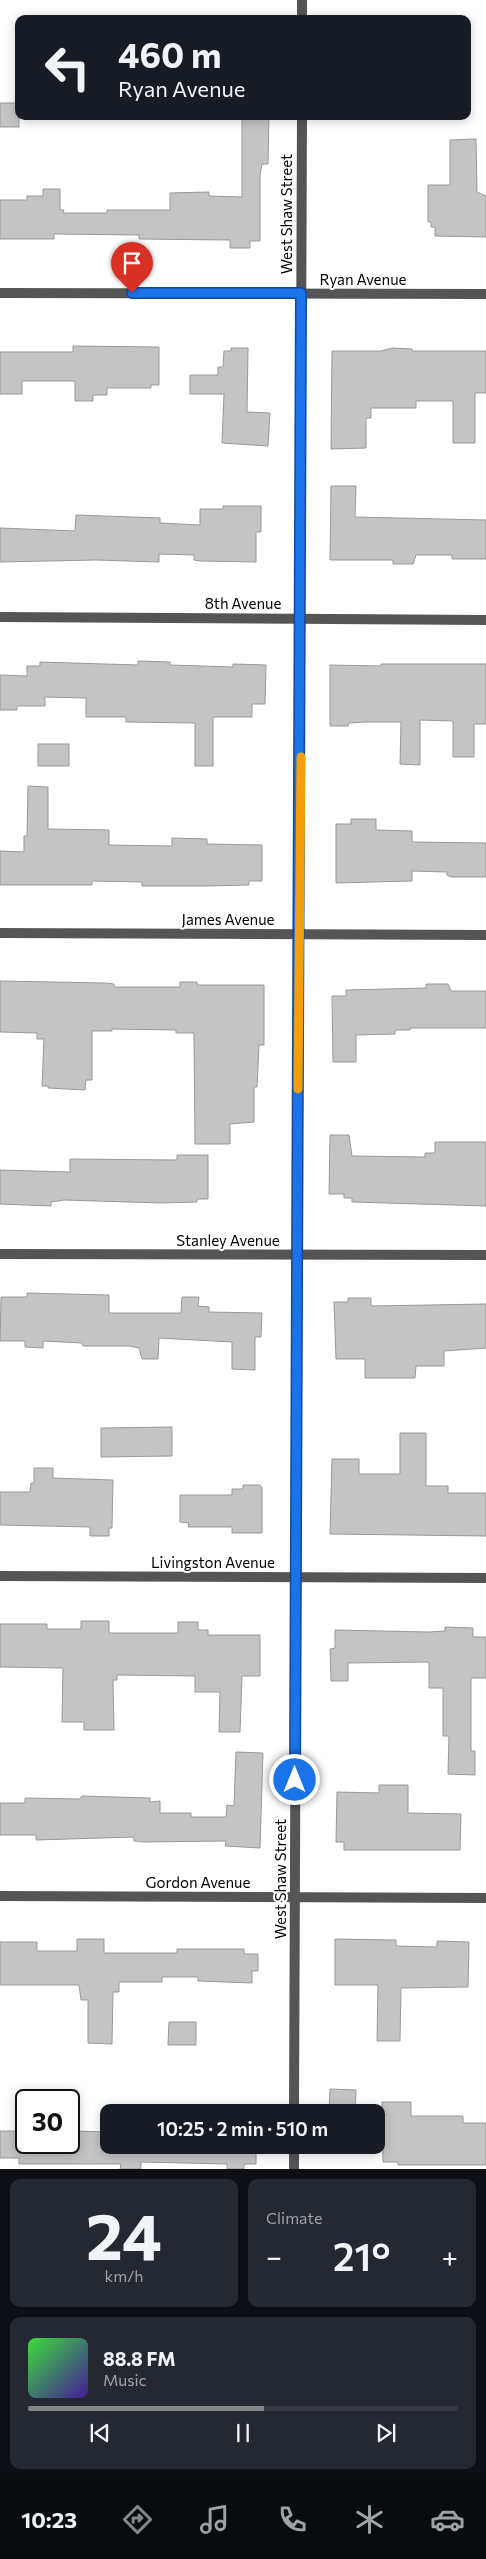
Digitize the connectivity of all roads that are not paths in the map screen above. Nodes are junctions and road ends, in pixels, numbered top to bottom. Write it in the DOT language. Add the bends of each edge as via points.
graph roads {
  1 [pos="302,0"];
  2 [pos="302,15"];
  3 [pos="302,120"];
  4 [pos="0,293"];
  5 [pos="301,293"];
  6 [pos="486,294"];
  7 [pos="0,617"];
  8 [pos="302,619"];
  9 [pos="486,620"];
  10 [pos="0,933"];
  11 [pos="299,934"];
  12 [pos="486,935"];
  13 [pos="0,1254"];
  14 [pos="297,1255"];
  15 [pos="486,1255"];
  16 [pos="0,1576"];
  17 [pos="296,1577"];
  18 [pos="486,1578"];
  19 [pos="0,1896"];
  20 [pos="295,1897"];
  21 [pos="486,1898"];
  22 [pos="294,2104"];
  23 [pos="294,2154"];
  24 [pos="294,2169"];
  1 -- 2 [label="street"];
  3 -- 5 [label="street, West Shaw Street"];
  4 -- 5 [label="street, Ryan Avenue"];
  5 -- 6 [label="street, Ryan Avenue"];
  5 -- 8 [label="street, West Shaw Street"];
  7 -- 8 [label="street, 8th Avenue"];
  8 -- 9 [label="street, 8th Avenue"];
  8 -- 11 [label="street, West Shaw Street"];
  10 -- 11 [label="street, James Avenue"];
  11 -- 12 [label="street, James Avenue"];
  11 -- 14 [label="street, West Shaw Street"];
  13 -- 14 [label="street, Stanley Avenue"];
  14 -- 15 [label="street, Stanley Avenue"];
  14 -- 17 [label="street, West Shaw Street"];
  16 -- 17 [label="street, Livingston Avenue"];
  17 -- 18 [label="street, Livingston Avenue"];
  17 -- 20 [label="street, West Shaw Street"];
  19 -- 20 [label="street, Gordon Avenue"];
  20 -- 21 [label="street, Gordon Avenue"];
  20 -- 22 [label="street, West Shaw Street"];
  23 -- 24 [label="street"];
}
